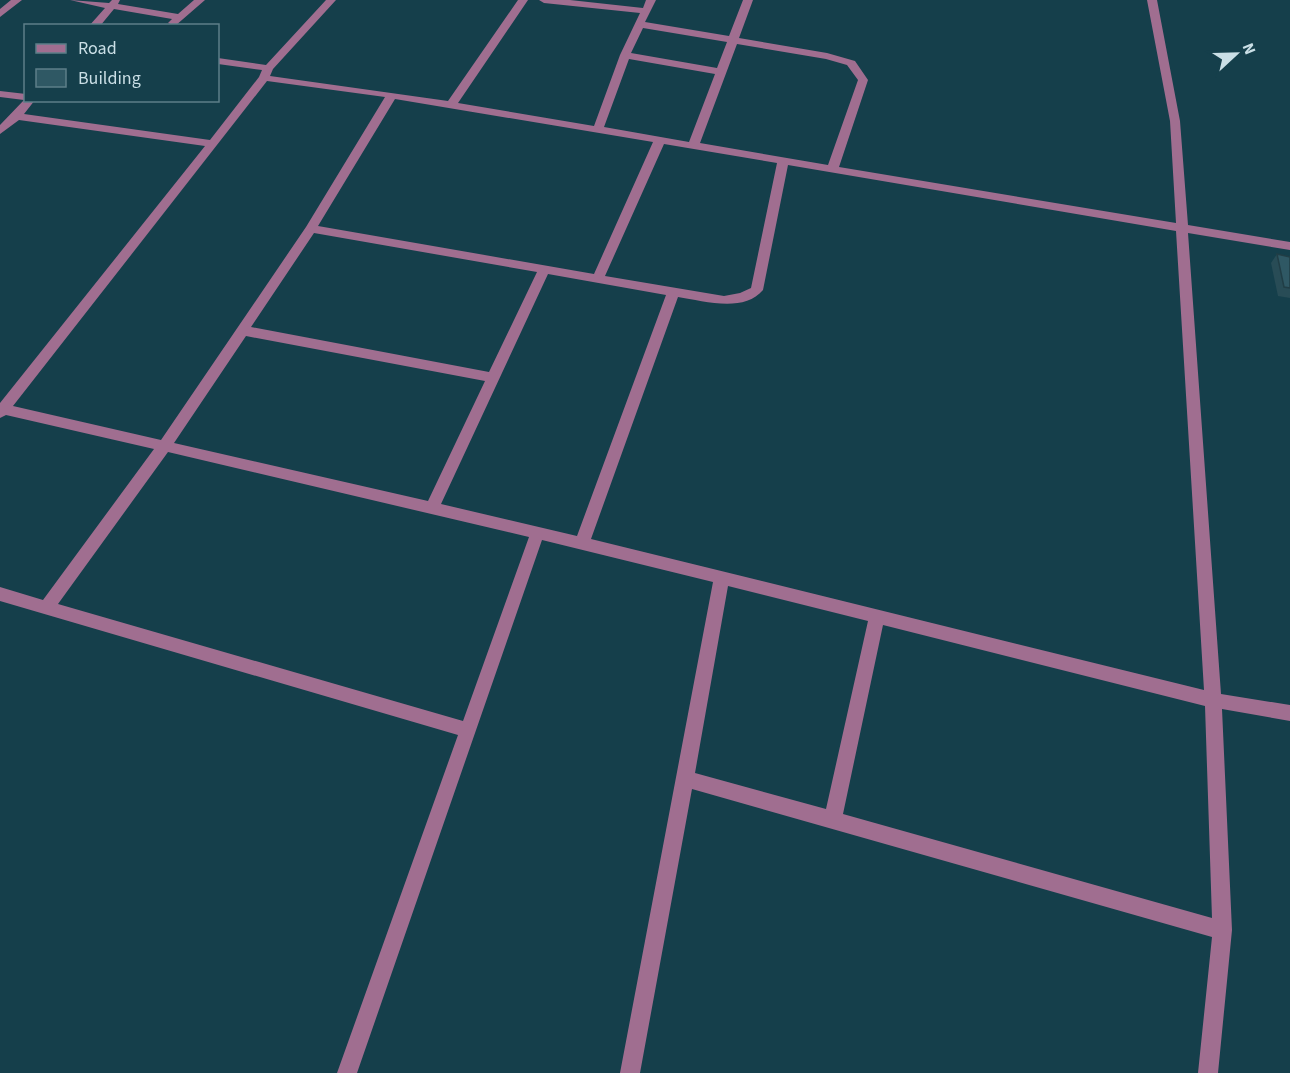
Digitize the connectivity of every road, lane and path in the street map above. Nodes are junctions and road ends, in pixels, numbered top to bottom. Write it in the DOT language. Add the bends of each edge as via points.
graph roads {
  1 [pos="17,0"];
  2 [pos="75,0"];
  3 [pos="200,0"];
  4 [pos="331,0"];
  5 [pos="523,0"];
  6 [pos="544,0"];
  7 [pos="651,0"];
  8 [pos="748,0"];
  9 [pos="1152,0"];
  10 [pos="564,1"];
  11 [pos="113,3"];
  12 [pos="645,10"];
  13 [pos="0,14"];
  14 [pos="180,17"];
  15 [pos="96,24"];
  16 [pos="173,24"];
  17 [pos="639,24"];
  18 [pos="732,38"];
  19 [pos="625,55"];
  20 [pos="219,61"];
  21 [pos="721,72"];
  22 [pos="266,73"];
  23 [pos="0,94"];
  24 [pos="392,95"];
  25 [pos="24,97"];
  26 [pos="28,102"];
  27 [pos="451,105"];
  28 [pos="17,116"];
  29 [pos="0,130"];
  30 [pos="598,130"];
  31 [pos="660,140"];
  32 [pos="213,144"];
  33 [pos="693,146"];
  34 [pos="783,161"];
  35 [pos="832,170"];
  36 [pos="311,229"];
  37 [pos="1182,229"];
  38 [pos="1290,246"];
  39 [pos="544,270"];
  40 [pos="598,279"];
  41 [pos="674,291"];
  42 [pos="241,330"];
  43 [pos="494,378"];
  44 [pos="1,410"];
  45 [pos="165,447"];
  46 [pos="432,509"];
  47 [pos="537,534"];
  48 [pos="582,543"];
  49 [pos="722,578"];
  50 [pos="0,594"];
  51 [pos="47,608"];
  52 [pos="877,615"];
  53 [pos="1213,700"];
  54 [pos="1290,713"];
  55 [pos="468,730"];
  56 [pos="684,778"];
  57 [pos="833,820"];
  58 [pos="1222,930"];
  59 [pos="347,1073"];
  60 [pos="630,1073"];
  61 [pos="1208,1073"];
  1 -- 13 [label="street"];
  2 -- 11 [label="street"];
  3 -- 14 [label="street"];
  4 -- 22 [label="street"];
  5 -- 27 [label="street"];
  6 -- 10 [label="street"];
  7 -- 12 [label="street"];
  8 -- 18 [label="street"];
  9 -- 37 [label="street" via="1175,121"];
  10 -- 12 [label="street"];
  11 -- 14 [label="street"];
  11 -- 15 [label="street"];
  12 -- 17 [label="street"];
  14 -- 16 [label="street"];
  17 -- 18 [label="street"];
  17 -- 19 [label="street"];
  18 -- 21 [label="street"];
  18 -- 35 [label="street" via="851,63 863,80"];
  19 -- 21 [label="street"];
  19 -- 30 [label="street"];
  20 -- 22 [label="street"];
  21 -- 33 [label="street"];
  22 -- 24 [label="street"];
  22 -- 32 [label="street"];
  23 -- 25 [label="street"];
  24 -- 27 [label="street"];
  24 -- 36 [label="street"];
  26 -- 28 [label="street"];
  27 -- 30 [label="street"];
  28 -- 29 [label="street"];
  28 -- 32 [label="street"];
  30 -- 31 [label="street"];
  31 -- 33 [label="street"];
  31 -- 40 [label="street"];
  32 -- 44 [label="street"];
  33 -- 34 [label="street"];
  34 -- 35 [label="street"];
  34 -- 41 [label="street" via="757,290 724,300"];
  35 -- 37 [label="street"];
  36 -- 39 [label="street"];
  36 -- 42 [label="street"];
  37 -- 38 [label="street"];
  37 -- 53 [label="street"];
  39 -- 40 [label="street"];
  39 -- 43 [label="street"];
  40 -- 41 [label="street"];
  41 -- 48 [label="street"];
  42 -- 43 [label="street"];
  42 -- 45 [label="street"];
  43 -- 46 [label="street"];
  44 -- 45 [label="street"];
  45 -- 46 [label="street"];
  45 -- 51 [label="street"];
  46 -- 47 [label="street"];
  47 -- 48 [label="street"];
  47 -- 55 [label="street"];
  48 -- 49 [label="street"];
  49 -- 52 [label="street"];
  49 -- 56 [label="street"];
  50 -- 51 [label="street"];
  51 -- 55 [label="street"];
  52 -- 53 [label="street"];
  52 -- 57 [label="street"];
  53 -- 54 [label="street"];
  53 -- 58 [label="street"];
  55 -- 59 [label="street"];
  56 -- 57 [label="street"];
  56 -- 60 [label="street"];
  57 -- 58 [label="street"];
  58 -- 61 [label="street"];
}
